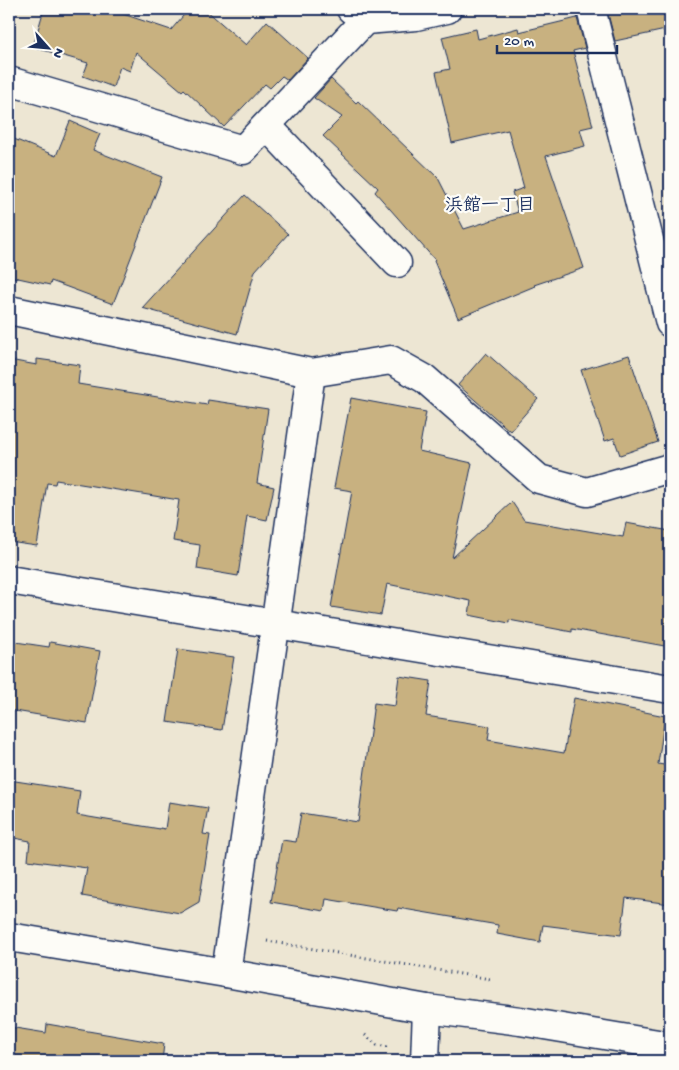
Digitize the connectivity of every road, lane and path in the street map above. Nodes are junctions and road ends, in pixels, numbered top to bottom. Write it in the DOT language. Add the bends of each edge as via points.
graph roads {
  1 [pos="447,9"];
  2 [pos="591,9"];
  3 [pos="358,14"];
  4 [pos="9,81"];
  5 [pos="267,126"];
  6 [pos="397,264"];
  7 [pos="9,310"];
  8 [pos="670,323"];
  9 [pos="311,373"];
  10 [pos="670,468"];
  11 [pos="9,580"];
  12 [pos="275,624"];
  13 [pos="670,689"];
  14 [pos="9,937"];
  15 [pos="226,973"];
  16 [pos="426,1009"];
  17 [pos="670,1046"];
  18 [pos="425,1061"];
  1 -- 3 [label="street" via="416,16"];
  2 -- 8 [label="street"];
  3 -- 5 [label="street"];
  4 -- 5 [label="street" via="243,150"];
  5 -- 6 [label="street"];
  7 -- 9 [label="street"];
  9 -- 10 [label="street" via="391,360 425,379 539,479 588,492"];
  9 -- 12 [label="street"];
  11 -- 12 [label="street"];
  12 -- 13 [label="street"];
  12 -- 15 [label="street"];
  14 -- 15 [label="street"];
  15 -- 16 [label="street"];
  16 -- 17 [label="street"];
  16 -- 18 [label="street"];
}
